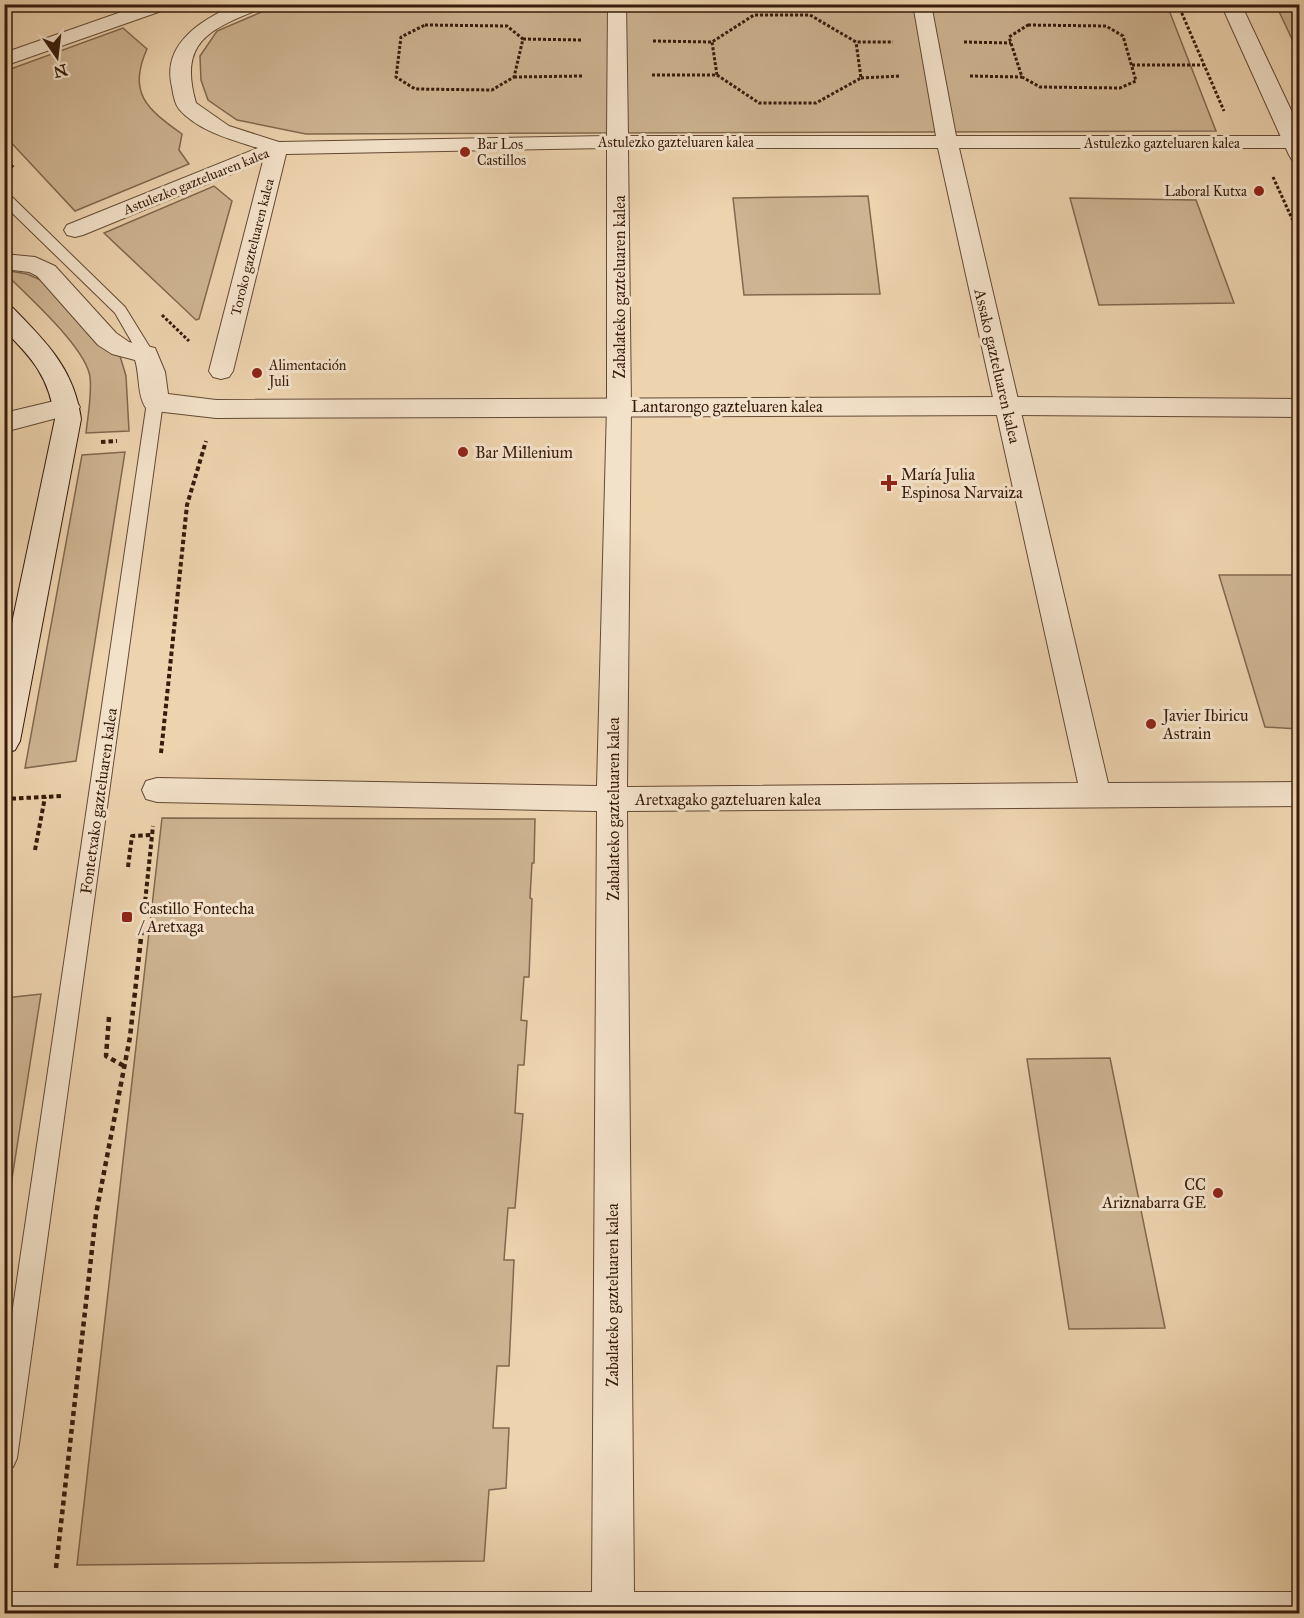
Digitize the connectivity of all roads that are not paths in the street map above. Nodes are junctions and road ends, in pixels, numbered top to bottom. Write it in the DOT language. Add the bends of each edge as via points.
graph roads {
  1 [pos="163,4"];
  2 [pos="255,4"];
  3 [pos="617,4"];
  4 [pos="922,4"];
  5 [pos="1231,4"];
  6 [pos="4,60"];
  7 [pos="618,142"];
  8 [pos="947,142"];
  9 [pos="1297,147"];
  10 [pos="277,148"];
  11 [pos="4,197"];
  12 [pos="75,230"];
  13 [pos="4,261"];
  14 [pos="4,314"];
  15 [pos="146,354"];
  16 [pos="221,371"];
  17 [pos="155,402"];
  18 [pos="1006,406"];
  19 [pos="67,407"];
  20 [pos="619,407"];
  21 [pos="1299,408"];
  22 [pos="4,423"];
  23 [pos="5,737"];
  24 [pos="157,790"];
  25 [pos="1299,794"];
  26 [pos="1096,797"];
  27 [pos="612,799"];
  28 [pos="4,1458"];
  29 [pos="4,1613"];
  30 [pos="51,1613"];
  31 [pos="613,1613"];
  32 [pos="1266,1613"];
  33 [pos="1299,1613"];
  1 -- 6 [label="street"];
  2 -- 10 [label="street" via="215,20 186,46 180,77 187,106 222,130"];
  3 -- 7 [label="street, Zabalateko gazteluaren kalea"];
  4 -- 8 [label="street, Assako gazteluaren kalea"];
  5 -- 9 [label="street"];
  7 -- 8 [label="street, Astulezko gazteluaren kalea"];
  7 -- 10 [label="street, Astulezko gazteluaren kalea"];
  7 -- 20 [label="street, Zabalateko gazteluaren kalea"];
  8 -- 9 [label="street, Astulezko gazteluaren kalea"];
  8 -- 18 [label="street, Assako gazteluaren kalea"];
  10 -- 12 [label="street, Astulezko gazteluaren kalea"];
  10 -- 16 [label="street, Toroko gazteluaren kalea"];
  11 -- 15 [label="lane, Fontetxako gazteluaren kalea" via="120,310"];
  13 -- 15 [label="street" via="36,265 46,271 107,339 121,348"];
  14 -- 19 [label="street" via="49,363 63,388"];
  15 -- 17 [label="street, Fontetxako gazteluaren kalea"];
  17 -- 20 [label="street, Lantarongo gazteluaren kalea" via="216,409"];
  17 -- 28 [label="lane, Fontetxako gazteluaren kalea"];
  18 -- 20 [label="street, Lantarongo gazteluaren kalea"];
  18 -- 21 [label="street, Lantarongo gazteluaren kalea"];
  18 -- 26 [label="street, Assako gazteluaren kalea"];
  19 -- 22 [label="street"];
  19 -- 23 [label="street" via="68,419"];
  20 -- 27 [label="street, Zabalateko gazteluaren kalea"];
  24 -- 27 [label="street, Aretxagako gazteluaren kalea"];
  25 -- 26 [label="street, Aretxagako gazteluaren kalea"];
  26 -- 27 [label="street, Aretxagako gazteluaren kalea"];
  27 -- 31 [label="street, Zabalateko gazteluaren kalea"];
  29 -- 30 [label="street"];
  30 -- 31 [label="street"];
  31 -- 32 [label="street"];
  32 -- 33 [label="street"];
}
